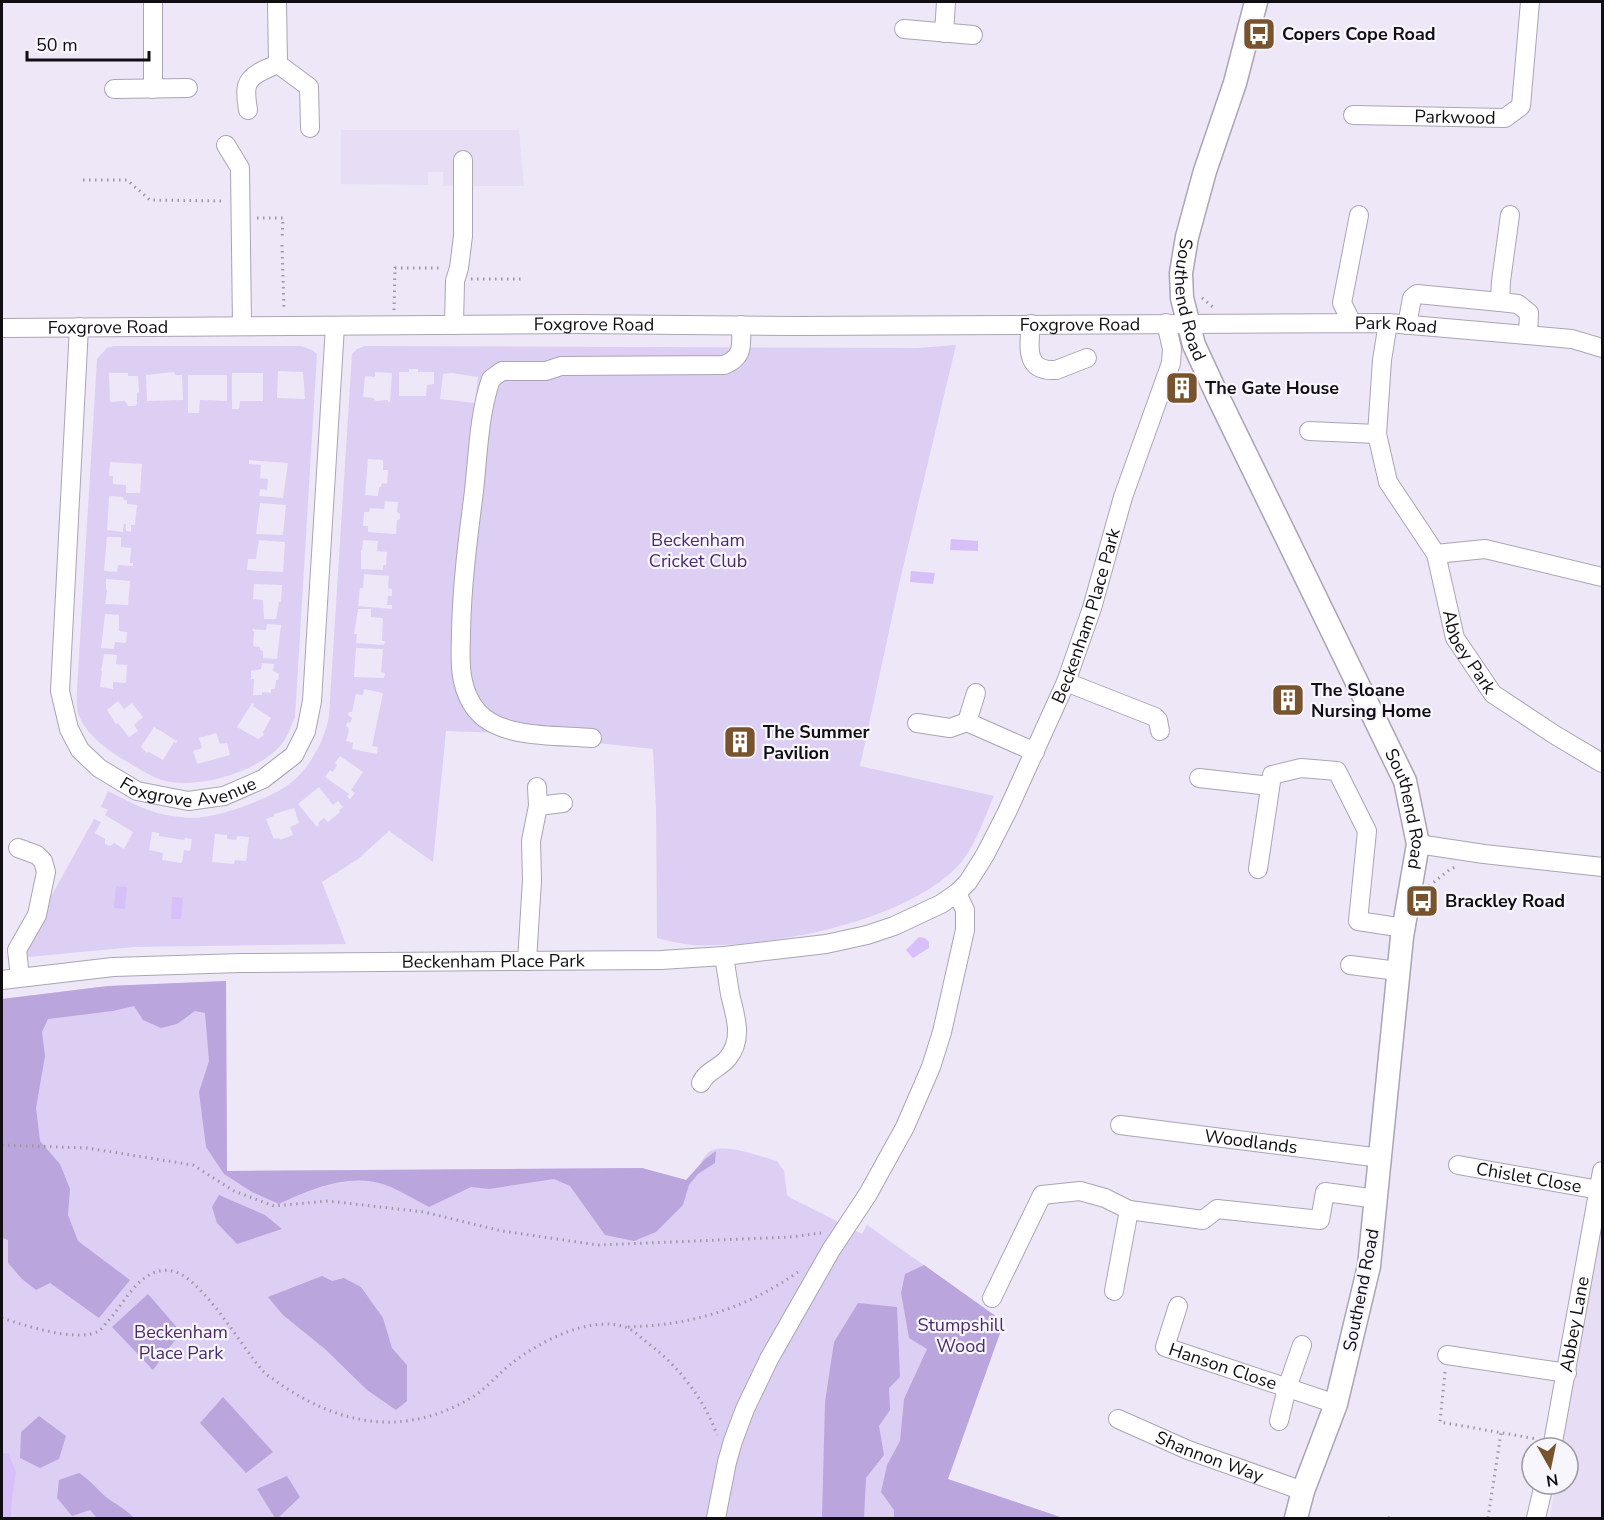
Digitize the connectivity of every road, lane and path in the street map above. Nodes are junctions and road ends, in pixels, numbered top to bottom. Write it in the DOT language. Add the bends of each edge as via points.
graph roads {
  1 [pos="153,2"];
  2 [pos="277,2"];
  3 [pos="946,2"];
  4 [pos="1256,2"];
  5 [pos="1530,2"];
  6 [pos="904,29"];
  7 [pos="944,33"];
  8 [pos="974,35"];
  9 [pos="278,64"];
  10 [pos="188,88"];
  11 [pos="114,89"];
  12 [pos="153,89"];
  13 [pos="248,110"];
  14 [pos="1353,115"];
  15 [pos="310,128"];
  16 [pos="226,145"];
  17 [pos="463,160"];
  18 [pos="83,180"];
  19 [pos="241,209"];
  20 [pos="1359,215"];
  21 [pos="1510,215"];
  22 [pos="282,240"];
  23 [pos="282,245"];
  24 [pos="456,279"];
  25 [pos="520,279"];
  26 [pos="1202,298"];
  27 [pos="1500,302"];
  28 [pos="1213,307"];
  29 [pos="1177,323"];
  30 [pos="1352,323"];
  31 [pos="1388,323"];
  32 [pos="1031,324"];
  33 [pos="454,325"];
  34 [pos="741,325"];
  35 [pos="1407,325"];
  36 [pos="242,326"];
  37 [pos="284,326"];
  38 [pos="335,326"];
  39 [pos="393,326"];
  40 [pos="79,327"];
  41 [pos="2,328"];
  42 [pos="1528,335"];
  43 [pos="1602,348"];
  44 [pos="1087,358"];
  45 [pos="1309,431"];
  46 [pos="1377,434"];
  47 [pos="1436,554"];
  48 [pos="1602,577"];
  49 [pos="1066,682"];
  50 [pos="976,693"];
  51 [pos="967,722"];
  52 [pos="917,723"];
  53 [pos="1160,731"];
  54 [pos="592,738"];
  55 [pos="1035,752"];
  56 [pos="1602,763"];
  57 [pos="1199,778"];
  58 [pos="1270,786"];
  59 [pos="537,787"];
  60 [pos="563,803"];
  61 [pos="538,806"];
  62 [pos="1418,844"];
  63 [pos="18,848"];
  64 [pos="1457,866"];
  65 [pos="1602,867"];
  66 [pos="1258,869"];
  67 [pos="1429,887"];
  68 [pos="957,893"];
  69 [pos="1404,928"];
  70 [pos="724,956"];
  71 [pos="527,961"];
  72 [pos="1350,965"];
  73 [pos="1398,970"];
  74 [pos="11,979"];
  75 [pos="701,1083"];
  76 [pos="1120,1125"];
  77 [pos="2,1145"];
  78 [pos="1381,1158"];
  79 [pos="1458,1165"];
  80 [pos="1602,1171"];
  81 [pos="1599,1190"];
  82 [pos="1377,1199"];
  83 [pos="1129,1210"];
  84 [pos="848,1226"];
  85 [pos="802,1269"];
  86 [pos="1114,1291"];
  87 [pos="992,1298"];
  88 [pos="1178,1306"];
  89 [pos="2,1318"];
  90 [pos="626,1327"];
  91 [pos="1302,1345"];
  92 [pos="1447,1355"];
  93 [pos="1567,1373"];
  94 [pos="1287,1388"];
  95 [pos="1336,1404"];
  96 [pos="1118,1419"];
  97 [pos="1279,1421"];
  98 [pos="1501,1433"];
  99 [pos="1555,1436"];
  100 [pos="1520,1437"];
  101 [pos="727,1462"];
  102 [pos="1303,1491"];
  103 [pos="1541,1496"];
  104 [pos="716,1518"];
  105 [pos="1296,1518"];
  106 [pos="1388,1518"];
  107 [pos="1393,1518"];
  108 [pos="1488,1518"];
  109 [pos="1536,1518"];
  1 -- 12 [label="street"];
  2 -- 9 [label="street"];
  3 -- 7 [label="street"];
  4 -- 29 [label="main road, Southend Road" via="1187,237"];
  5 -- 14 [label="street, Parkwood" via="1521,106 1505,118"];
  6 -- 7 [label="street"];
  7 -- 8 [label="street"];
  9 -- 13 [label="street" via="250,81"];
  9 -- 15 [label="street" via="309,87"];
  10 -- 12 [label="street"];
  11 -- 12 [label="street"];
  16 -- 19 [label="street" via="240,168"];
  17 -- 24 [label="street" via="463,236"];
  18 -- 19 [label="path" via="127,180 150,200"];
  19 -- 22 [label="path" via="283,218"];
  19 -- 36 [label="street"];
  20 -- 30 [label="street" via="1342,303"];
  21 -- 27 [label="street"];
  23 -- 37 [label="path"];
  24 -- 25 [label="path"];
  24 -- 33 [label="street"];
  24 -- 39 [label="path" via="448,280 443,268 395,268"];
  26 -- 28 [label="path"];
  27 -- 35 [label="street" via="1417,294 1412,298"];
  27 -- 42 [label="street" via="1518,304 1528,313"];
  29 -- 30 [label="street, Park Road"];
  29 -- 32 [label="street, Foxgrove Road"];
  29 -- 49 [label="street, Beckenham Place Park" via="1171,363 1123,497 1092,608"];
  29 -- 62 [label="main road, Southend Road" via="1194,345 1405,781"];
  30 -- 31 [label="street, Park Road"];
  31 -- 35 [label="street, Park Road"];
  31 -- 46 [label="street, Abbey Park"];
  32 -- 34 [label="street, Foxgrove Road"];
  32 -- 44 [label="street" via="1029,352 1038,366 1056,370"];
  33 -- 34 [label="street, Foxgrove Road"];
  33 -- 39 [label="street, Foxgrove Road"];
  34 -- 54 [label="street" via="740,353 724,365 561,366 546,371 502,371 491,379 467,551 462,680 474,706 492,716 498,727"];
  35 -- 42 [label="street, Park Road"];
  36 -- 37 [label="street, Foxgrove Road"];
  36 -- 40 [label="street, Foxgrove Road"];
  37 -- 38 [label="street, Foxgrove Road"];
  38 -- 39 [label="street, Foxgrove Road"];
  38 -- 40 [label="street, Foxgrove Avenue" via="312,701 306,731 294,755 263,779 224,796 188,801 137,791 99,768 80,750 69,729 60,691"];
  40 -- 41 [label="street, Foxgrove Road"];
  42 -- 43 [label="street, Park Road" via="1572,339"];
  45 -- 46 [label="street"];
  46 -- 47 [label="street, Abbey Park" via="1388,482"];
  47 -- 48 [label="street" via="1485,549"];
  47 -- 56 [label="street, Abbey Park" via="1455,638 1493,694"];
  49 -- 53 [label="street" via="1155,717"];
  49 -- 55 [label="street, Beckenham Place Park"];
  50 -- 51 [label="street"];
  51 -- 52 [label="street" via="950,728"];
  51 -- 55 [label="street"];
  55 -- 68 [label="street, Beckenham Place Park" via="985,855"];
  57 -- 58 [label="street"];
  58 -- 66 [label="street"];
  58 -- 69 [label="street" via="1272,775 1301,768 1338,771 1367,831 1358,921"];
  59 -- 61 [label="street"];
  60 -- 61 [label="street"];
  61 -- 71 [label="street" via="531,840"];
  62 -- 65 [label="street"];
  62 -- 69 [label="main road, Southend Road"];
  63 -- 74 [label="street, Beckenham Place Park" via="37,855 46,872 38,915 17,950"];
  64 -- 67 [label="path"];
  68 -- 70 [label="street, Beckenham Place Park" via="908,920 867,935"];
  68 -- 84 [label="street" via="965,910 965,930 942,1032 905,1127"];
  69 -- 73 [label="main road, Southend Road"];
  70 -- 71 [label="street, Beckenham Place Park"];
  70 -- 75 [label="street" via="738,1034 728,1058 704,1076"];
  71 -- 74 [label="street, Beckenham Place Park" via="113,967"];
  72 -- 73 [label="street"];
  73 -- 78 [label="main road, Southend Road"];
  76 -- 78 [label="street, Woodlands"];
  77 -- 84 [label="path" via="87,1148 193,1165 234,1191 274,1206 328,1202 424,1212 502,1231 598,1245 789,1237"];
  78 -- 82 [label="main road, Southend Road"];
  79 -- 81 [label="street, Chislet Close"];
  80 -- 81 [label="street, Abbey Lane"];
  81 -- 93 [label="street, Abbey Lane"];
  82 -- 83 [label="street" via="1325,1192 1320,1220 1217,1209 1203,1220"];
  82 -- 95 [label="main road, Southend Road" via="1369,1266"];
  83 -- 86 [label="street"];
  83 -- 87 [label="street" via="1080,1191 1042,1195"];
  84 -- 101 [label="street" via="769,1359 745,1409"];
  85 -- 90 [label="path" via="722,1312 686,1321"];
  88 -- 94 [label="street, Hanson Close" via="1166,1347"];
  89 -- 90 [label="path" via="64,1334 99,1331 139,1281 155,1272 173,1271 194,1283 264,1372 288,1389 312,1404 348,1416 393,1422 449,1410 472,1398 512,1363 562,1334 600,1324"];
  90 -- 101 [label="path" via="665,1357 692,1389 713,1425"];
  91 -- 94 [label="street, Hanson Close"];
  92 -- 93 [label="street"];
  92 -- 98 [label="path" via="1440,1422"];
  93 -- 99 [label="street, Abbey Lane"];
  94 -- 95 [label="street, Hanson Close"];
  94 -- 97 [label="street, Hanson Close"];
  95 -- 102 [label="main road, Southend Road"];
  96 -- 102 [label="street, Shannon Way" via="1188,1450"];
  98 -- 100 [label="path"];
  98 -- 108 [label="path"];
  101 -- 104 [label="street"];
  102 -- 105 [label="main road, Southend Road"];
  103 -- 109 [label="street"];
  106 -- 107 [label="path"];
}
